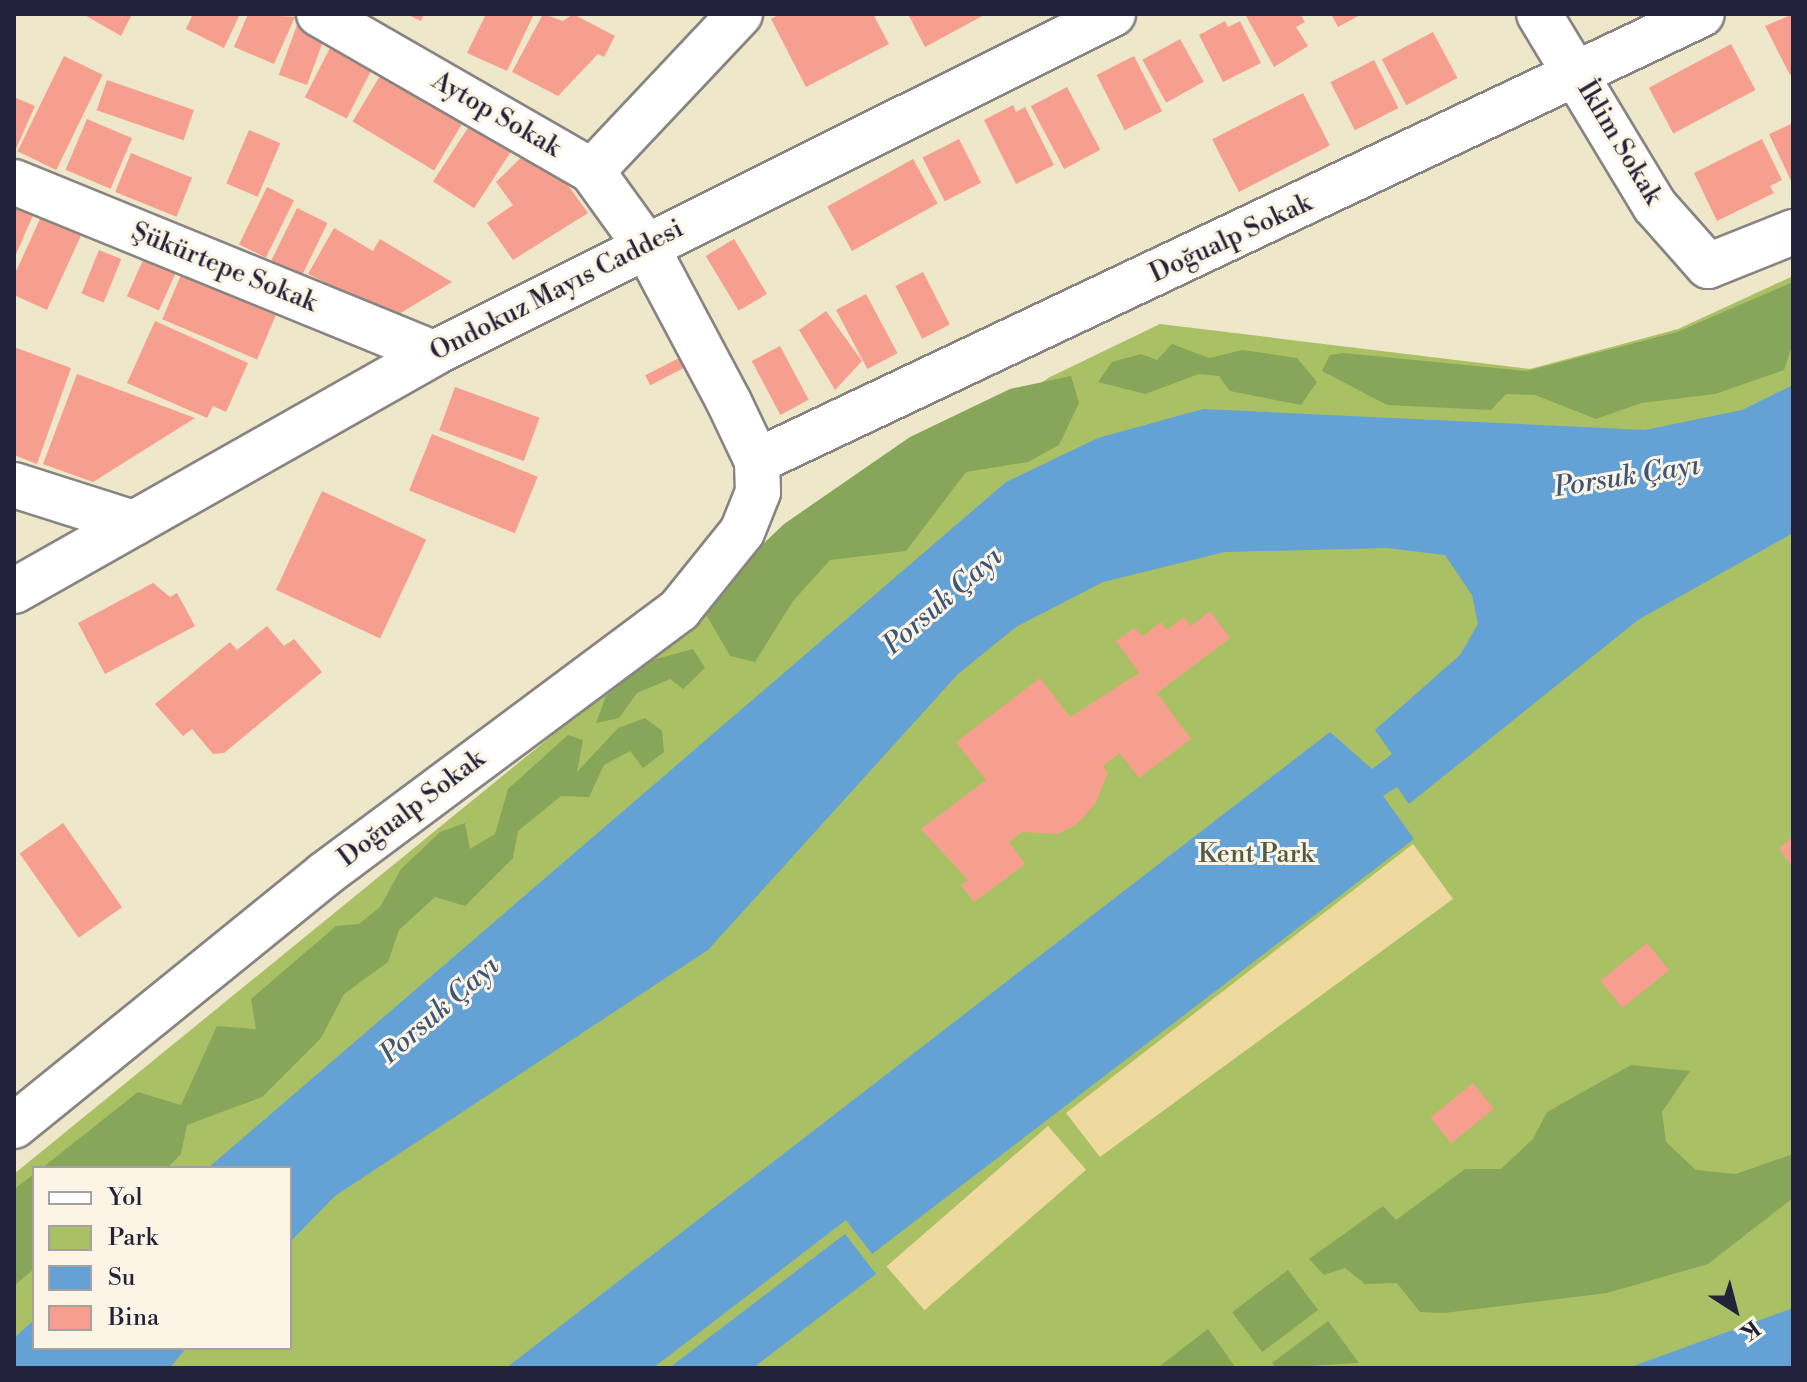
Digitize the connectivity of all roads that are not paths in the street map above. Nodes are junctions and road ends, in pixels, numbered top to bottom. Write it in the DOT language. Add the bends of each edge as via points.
graph roads {
  1 [pos="319,14"];
  2 [pos="740,14"];
  3 [pos="1113,14"];
  4 [pos="1539,14"];
  5 [pos="1702,14"];
  6 [pos="1578,77"];
  7 [pos="592,171"];
  8 [pos="14,182"];
  9 [pos="1793,232"];
  10 [pos="646,246"];
  11 [pos="434,353"];
  12 [pos="757,461"];
  13 [pos="14,485"];
  14 [pos="134,523"];
  15 [pos="14,591"];
  16 [pos="14,1126"];
  1 -- 7 [label="street, Aytop Sokak"];
  2 -- 7 [label="street"];
  3 -- 10 [label="street, Ondokuz Mayıs Caddesi"];
  4 -- 6 [label="street, İklim Sokak"];
  5 -- 6 [label="street, Doğualp Sokak"];
  6 -- 9 [label="street, İklim Sokak" via="1655,206 1708,266"];
  6 -- 12 [label="street, Doğualp Sokak"];
  7 -- 10 [label="street, Aytop Sokak"];
  8 -- 11 [label="street, Şükürtepe Sokak"];
  10 -- 11 [label="street, Ondokuz Mayıs Caddesi"];
  10 -- 12 [label="street"];
  11 -- 14 [label="street, Ondokuz Mayıs Caddesi"];
  12 -- 16 [label="street, Doğualp Sokak" via="758,492 742,532 679,610 325,874"];
  13 -- 14 [label="street"];
  14 -- 15 [label="street, Ondokuz Mayıs Caddesi"];
}
